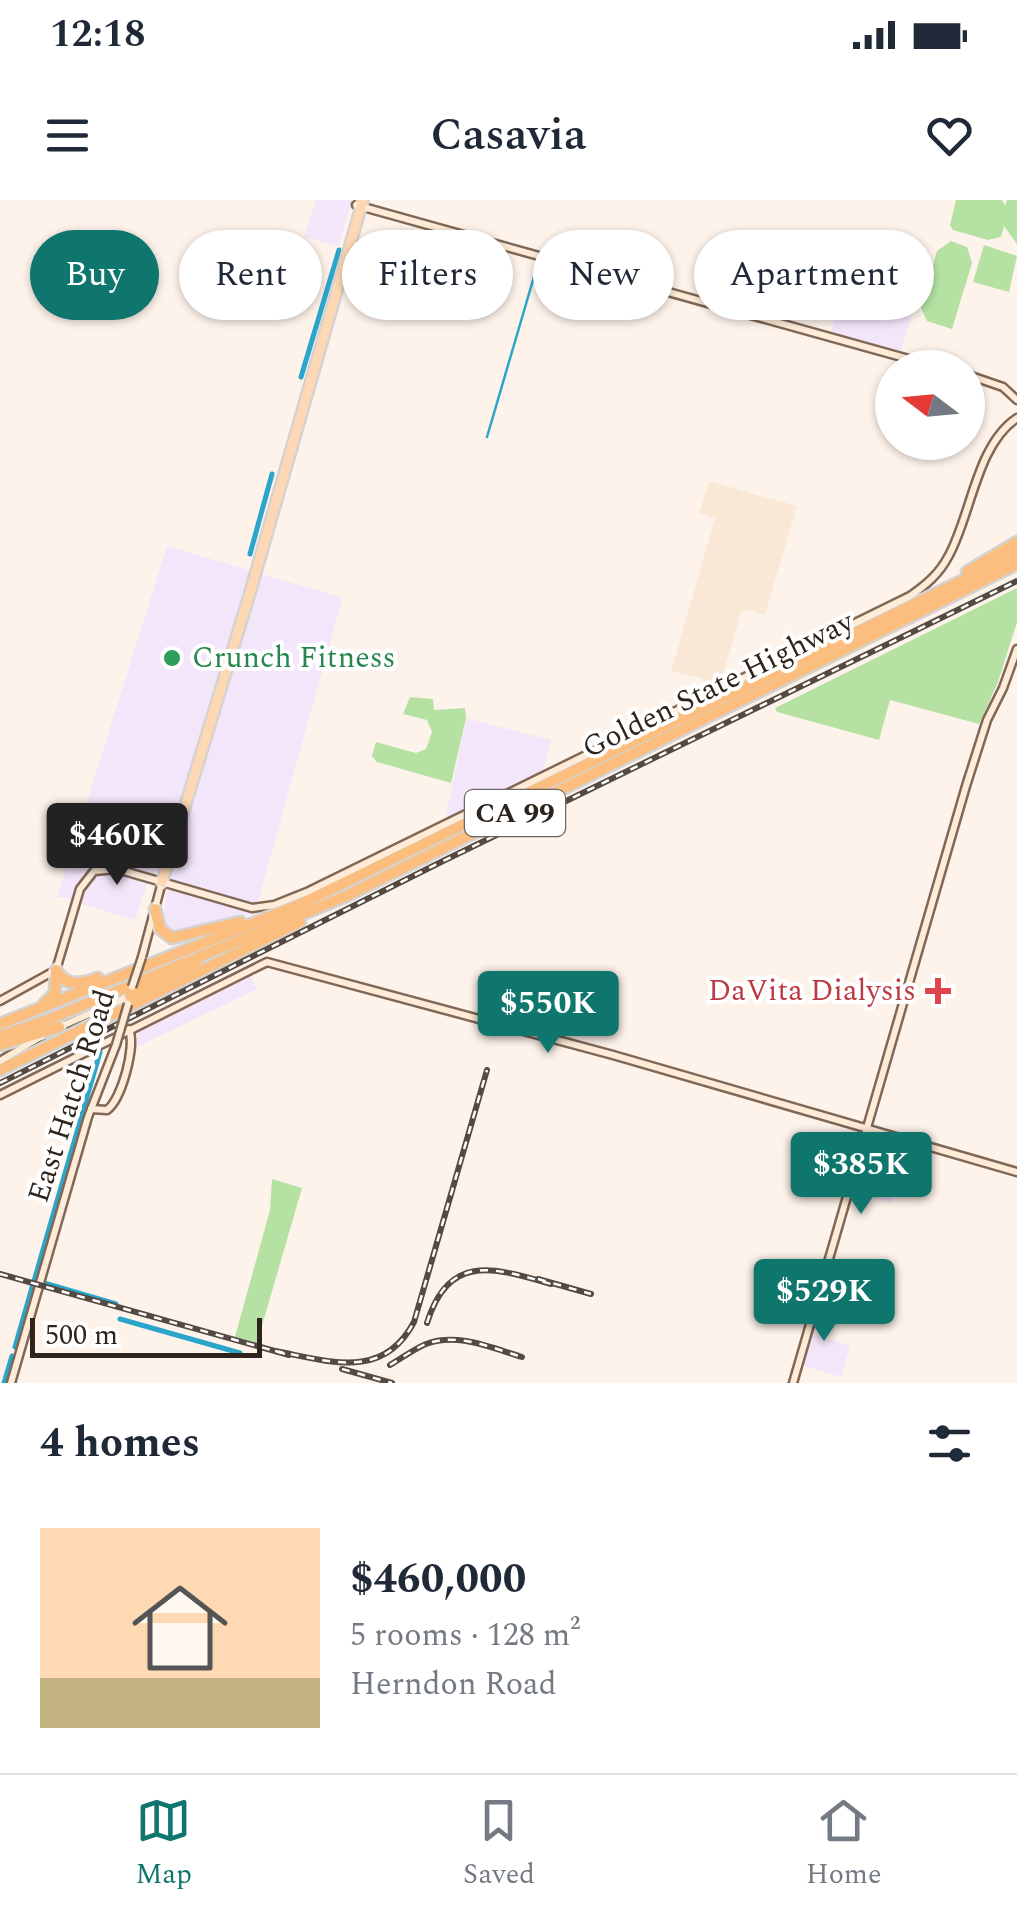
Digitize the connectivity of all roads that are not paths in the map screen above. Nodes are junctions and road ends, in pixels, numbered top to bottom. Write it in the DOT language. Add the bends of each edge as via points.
graph roads {
  1 [pos="359,203"];
  2 [pos="878,350"];
  3 [pos="985,381"];
  4 [pos="1017,400"];
  5 [pos="1017,418"];
  6 [pos="1017,542"];
  7 [pos="1017,554"];
  8 [pos="1017,564"];
  9 [pos="914,604"];
  10 [pos="1017,648"];
  11 [pos="162,882"];
  12 [pos="346,896"];
  13 [pos="155,909"];
  14 [pos="280,912"];
  15 [pos="254,934"];
  16 [pos="144,960"];
  17 [pos="56,970"];
  18 [pos="50,981"];
  19 [pos="130,996"];
  20 [pos="0,1002"];
  21 [pos="107,1006"];
  22 [pos="124,1018"];
  23 [pos="2,1024"];
  24 [pos="60,1027"];
  25 [pos="129,1028"];
  26 [pos="0,1036"];
  27 [pos="0,1045"];
  28 [pos="0,1061"];
  29 [pos="0,1070"];
  30 [pos="0,1096"];
  31 [pos="91,1108"];
  32 [pos="867,1128"];
  33 [pos="1017,1172"];
  34 [pos="11,1383"];
  35 [pos="793,1383"];
  1 -- 2 [label="street"];
  1 -- 11 [label="main road, East Hatch Road"];
  3 -- 4 [label="street"];
  5 -- 11 [label="street" via="1000,433 948,558 910,596 286,901 252,908"];
  6 -- 9 [label="highway"];
  7 -- 9 [label="highway, Golden State Highway / CA 99"];
  8 -- 12 [label="highway, Golden State Highway / CA 99"];
  9 -- 14 [label="highway, Golden State Highway / CA 99"];
  10 -- 32 [label="street" via="972,767"];
  11 -- 13 [label="street, East Hatch Road"];
  11 -- 17 [label="street" via="102,868 85,879"];
  12 -- 15 [label="highway, Golden State Highway / CA 99"];
  12 -- 29 [label="highway"];
  13 -- 14 [label="highway" via="160,929 172,938"];
  13 -- 16 [label="street, East Hatch Road"];
  14 -- 16 [label="highway, Golden State Highway / CA 99"];
  15 -- 19 [label="highway"];
  15 -- 26 [label="highway, Golden State Highway / CA 99"];
  16 -- 17 [label="highway" via="78,984"];
  16 -- 19 [label="street, East Hatch Road, bridge"];
  16 -- 23 [label="highway, Golden State Highway / CA 99"];
  17 -- 18 [label="highway"];
  18 -- 20 [label="street"];
  18 -- 23 [label="highway" via="55,993 48,1001"];
  19 -- 21 [label="street"];
  19 -- 22 [label="street, East Hatch Road, bridge"];
  21 -- 22 [label="street, bridge" via="118,1006"];
  21 -- 24 [label="street"];
  22 -- 31 [label="street, East Hatch Road, bridge"];
  24 -- 27 [label="highway"];
  24 -- 28 [label="street"];
  25 -- 30 [label="street"];
  25 -- 31 [label="street" via="133,1043 115,1103 107,1110"];
  25 -- 32 [label="street" via="251,968 276,963"];
  31 -- 34 [label="street, East Hatch Road"];
  32 -- 33 [label="street"];
  32 -- 35 [label="street"];
}
